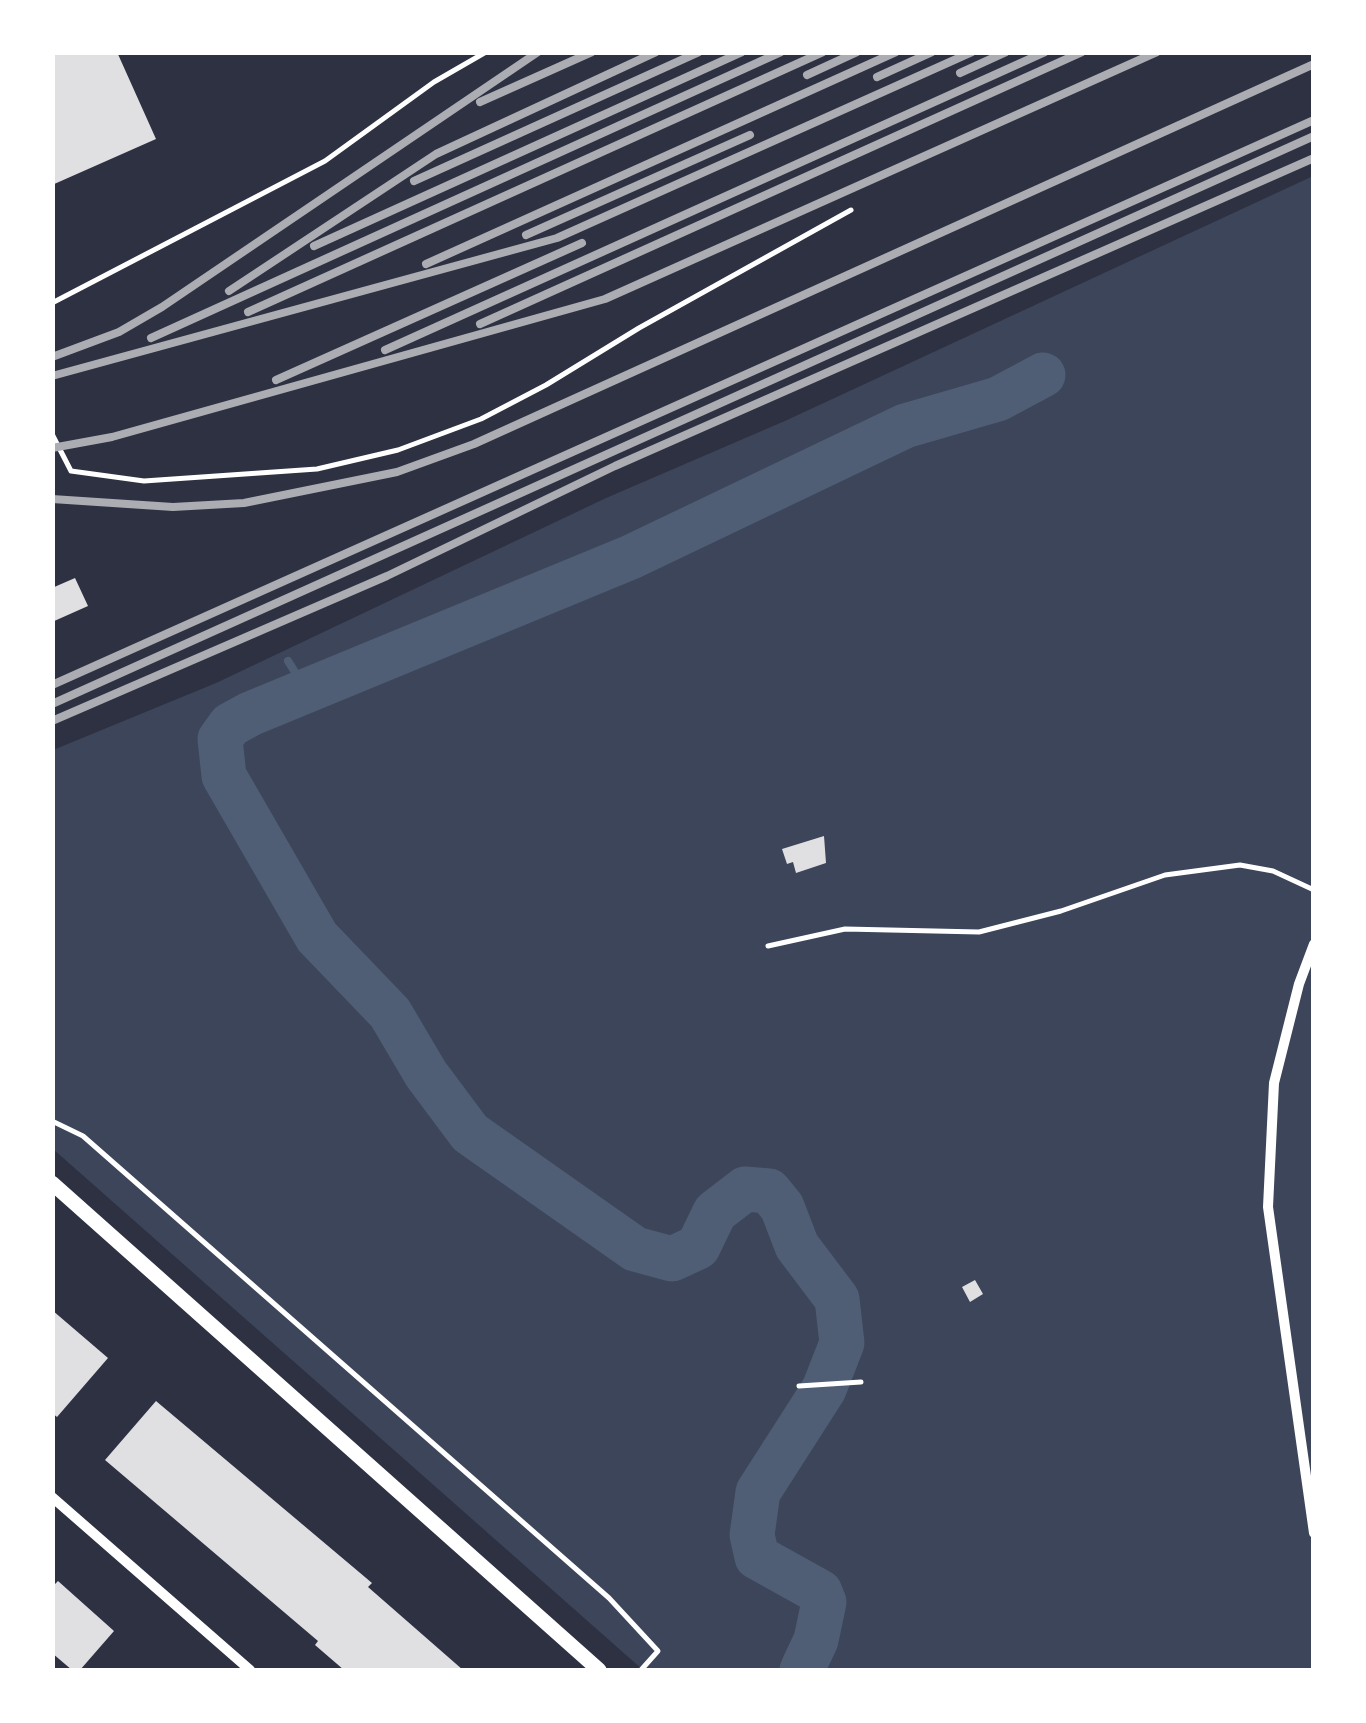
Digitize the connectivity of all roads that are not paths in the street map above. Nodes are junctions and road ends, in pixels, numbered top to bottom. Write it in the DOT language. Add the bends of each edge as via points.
graph roads {
  1 [pos="486,52"];
  2 [pos="851,210"];
  3 [pos="52,303"];
  4 [pos="52,434"];
  5 [pos="1314,944"];
  6 [pos="52,1121"];
  7 [pos="52,1183"];
  8 [pos="57,1500"];
  9 [pos="1314,1533"];
  10 [pos="250,1670"];
  11 [pos="599,1670"];
  12 [pos="641,1670"];
  1 -- 3 [label="lane" via="325,161"];
  2 -- 4 [label="lane" via="546,385 398,450 317,469 144,481 71,471"];
  5 -- 9 [label="street" via="1274,1083 1268,1207"];
  6 -- 12 [label="lane" via="82,1136 609,1598 658,1650"];
  7 -- 11 [label="main road"];
  8 -- 10 [label="street"];
}
